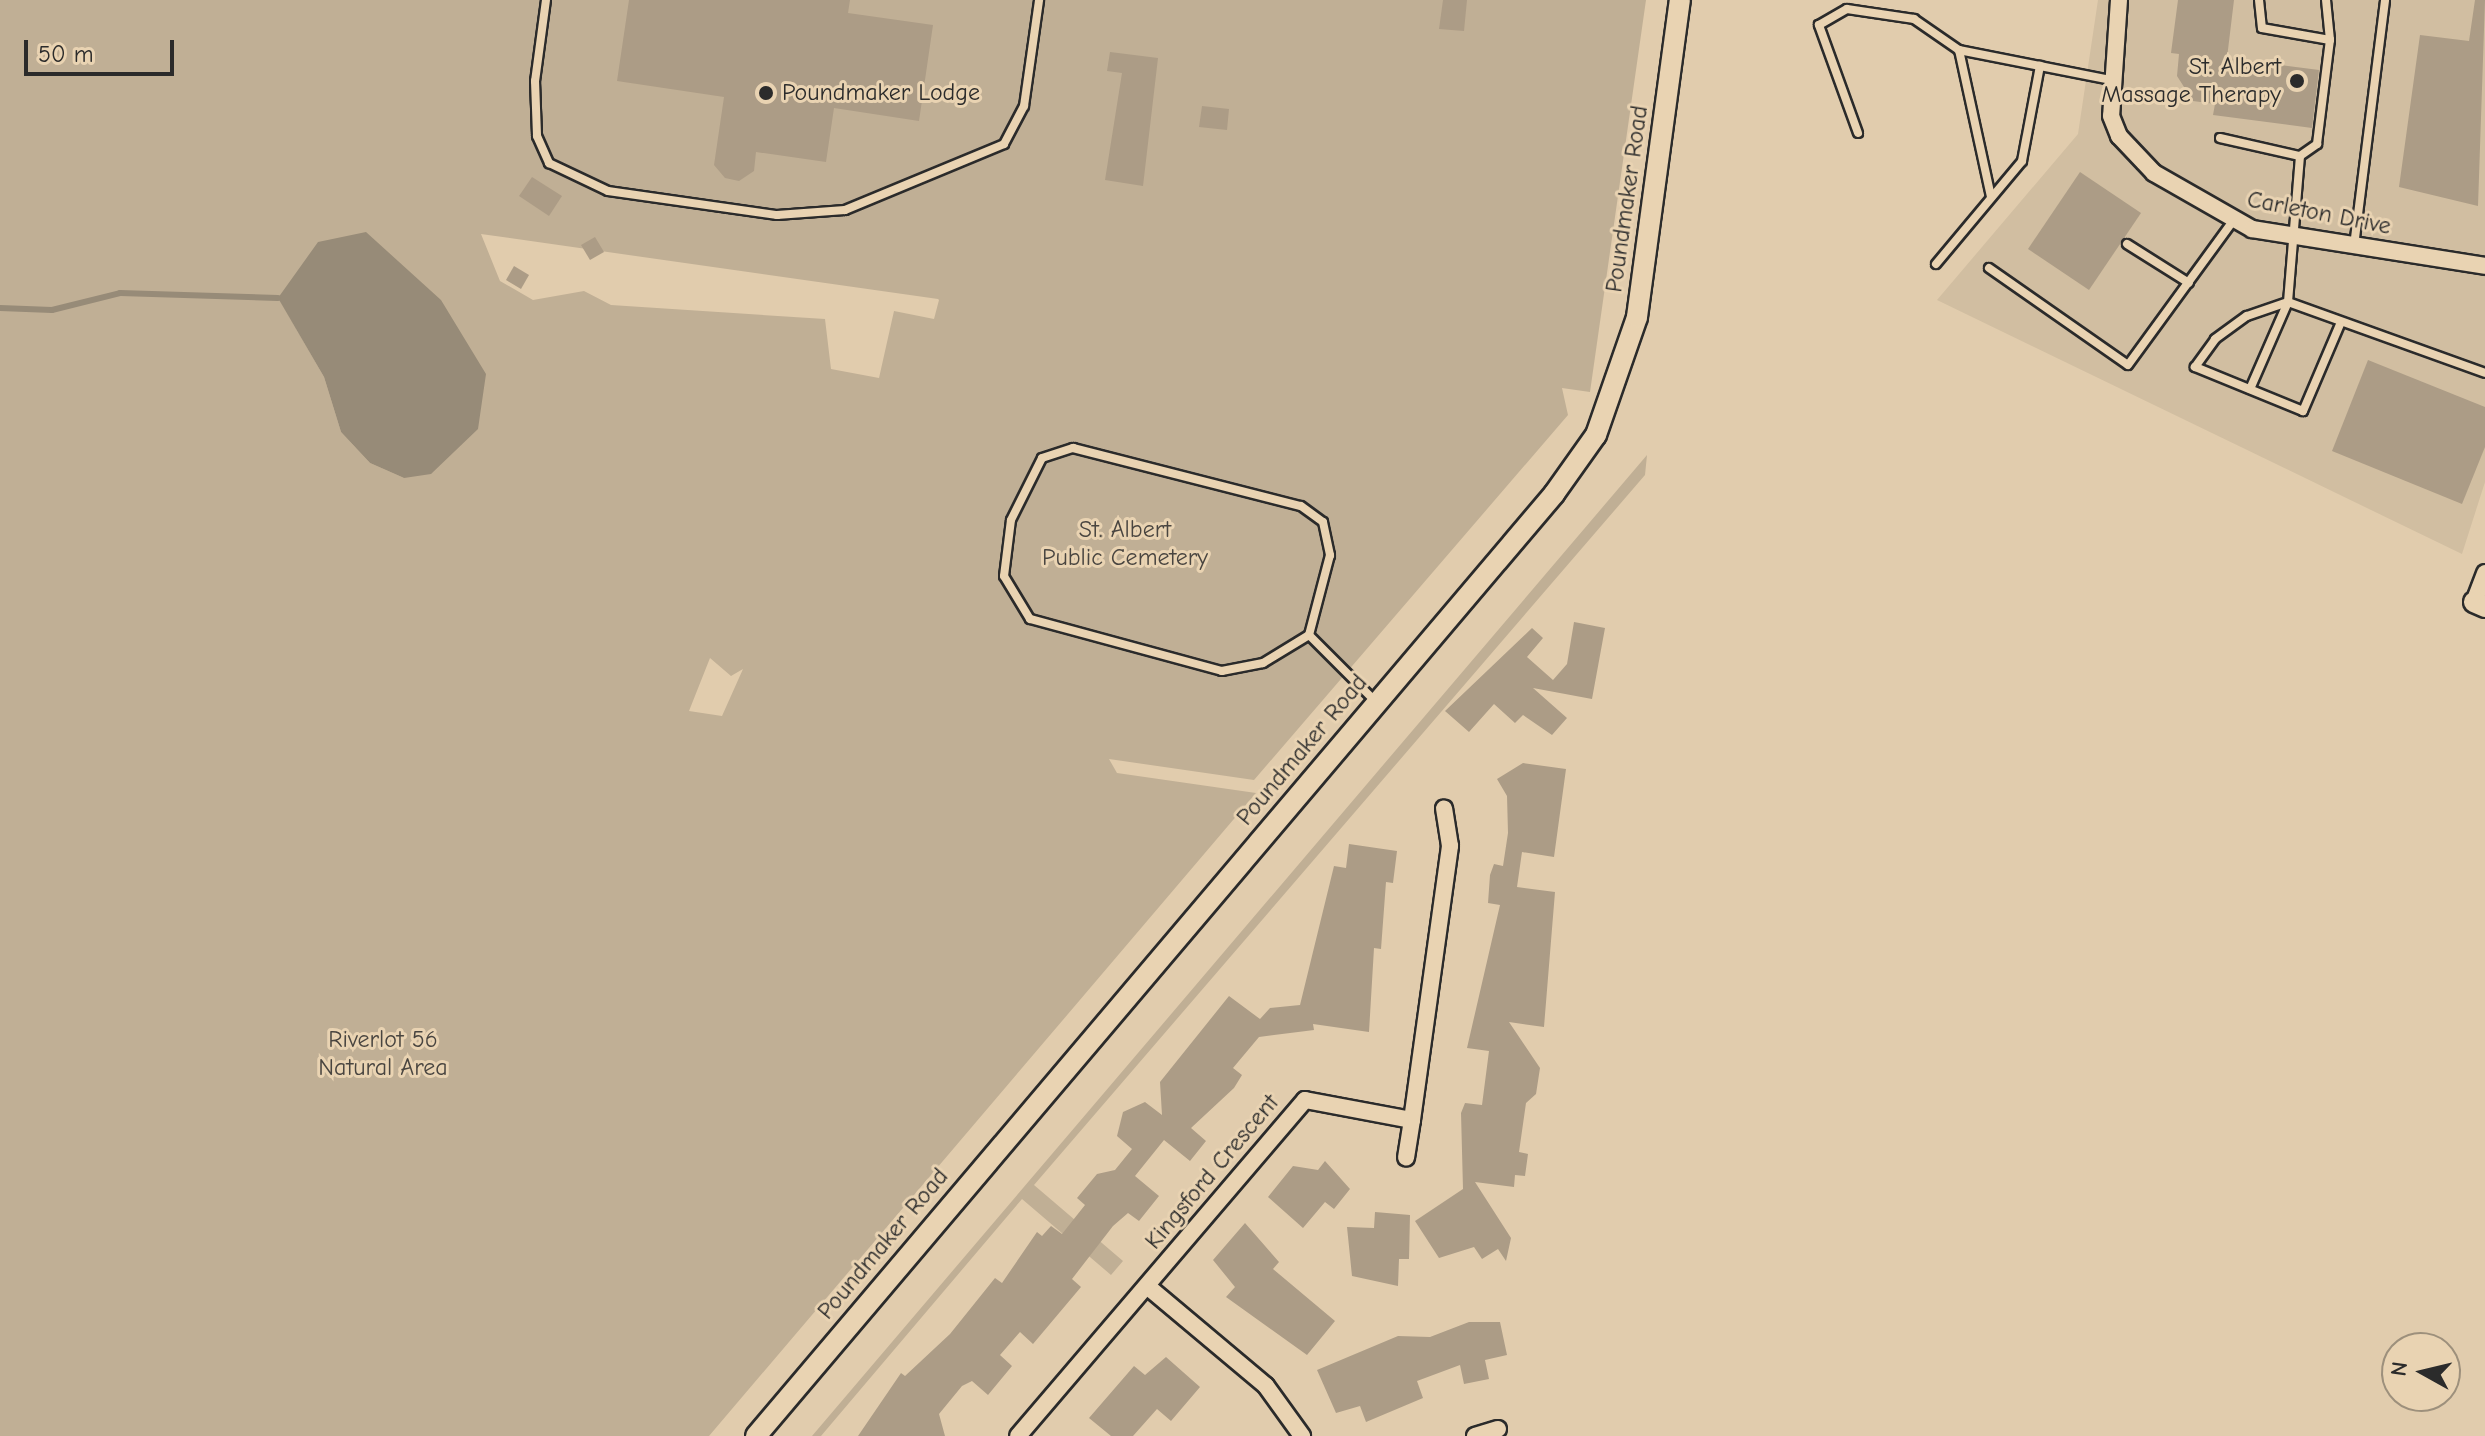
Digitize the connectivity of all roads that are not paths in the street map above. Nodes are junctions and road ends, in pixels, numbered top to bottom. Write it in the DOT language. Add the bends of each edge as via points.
graph roads {
  1 [pos="546,0"];
  2 [pos="1039,0"];
  3 [pos="1680,0"];
  4 [pos="2119,0"];
  5 [pos="2259,0"];
  6 [pos="2326,0"];
  7 [pos="2385,0"];
  8 [pos="2330,40"];
  9 [pos="1959,50"];
  10 [pos="2040,66"];
  11 [pos="2110,80"];
  12 [pos="1858,133"];
  13 [pos="2220,138"];
  14 [pos="2300,156"];
  15 [pos="1991,197"];
  16 [pos="2233,221"];
  17 [pos="2292,237"];
  18 [pos="2127,244"];
  19 [pos="2354,247"];
  20 [pos="1936,264"];
  21 [pos="2485,266"];
  22 [pos="1989,268"];
  23 [pos="2189,283"];
  24 [pos="2288,302"];
  25 [pos="2341,322"];
  26 [pos="2485,373"];
  27 [pos="2250,389"];
  28 [pos="2485,573"];
  29 [pos="2479,605"];
  30 [pos="1309,635"];
  31 [pos="1376,702"];
  32 [pos="1444,808"];
  33 [pos="1412,1120"];
  34 [pos="1406,1158"];
  35 [pos="1147,1286"];
  36 [pos="1498,1429"];
  37 [pos="756,1436"];
  38 [pos="1018,1436"];
  39 [pos="1302,1436"];
  40 [pos="1475,1436"];
  1 -- 2 [label="lane" via="535,81 537,136 549,163 608,191 777,215 845,210 1004,144 1024,106"];
  3 -- 31 [label="street, Poundmaker Road" via="1637,317 1619,386 1596,435 1554,494"];
  4 -- 11 [label="street, Carleton Drive"];
  5 -- 8 [label="lane" via="2262,28"];
  6 -- 8 [label="lane"];
  7 -- 19 [label="lane"];
  8 -- 14 [label="lane" via="2317,144"];
  9 -- 10 [label="lane"];
  9 -- 12 [label="lane" via="1914,19 1847,9 1819,25"];
  9 -- 15 [label="lane"];
  10 -- 11 [label="lane"];
  10 -- 15 [label="lane" via="2022,161"];
  11 -- 16 [label="street, Carleton Drive" via="2111,116 2134,155"];
  13 -- 14 [label="lane"];
  14 -- 17 [label="lane"];
  15 -- 20 [label="lane"];
  16 -- 17 [label="street, Carleton Drive"];
  16 -- 23 [label="lane"];
  17 -- 19 [label="street, Carleton Drive"];
  17 -- 24 [label="lane"];
  18 -- 23 [label="lane"];
  19 -- 21 [label="street, Carleton Drive"];
  22 -- 23 [label="lane" via="2128,365"];
  24 -- 25 [label="lane"];
  24 -- 27 [label="lane"];
  24 -- 27 [label="lane" via="2247,316 2215,339 2195,367"];
  25 -- 26 [label="lane"];
  25 -- 27 [label="lane" via="2303,411"];
  28 -- 29 [label="street"];
  30 -- 30 [label="lane" via="1330,555 1323,522 1301,506 1073,448 1042,458 1011,520 1004,576 1030,619 1222,671 1263,663"];
  30 -- 31 [label="lane"];
  31 -- 37 [label="street, Poundmaker Road"];
  32 -- 33 [label="street" via="1450,846"];
  33 -- 34 [label="street"];
  33 -- 35 [label="street, Kingsford Crescent" via="1305,1100"];
  35 -- 38 [label="street, Kingsford Crescent"];
  35 -- 39 [label="street, Kingsford Crescent" via="1266,1386"];
  36 -- 40 [label="street"];
}
